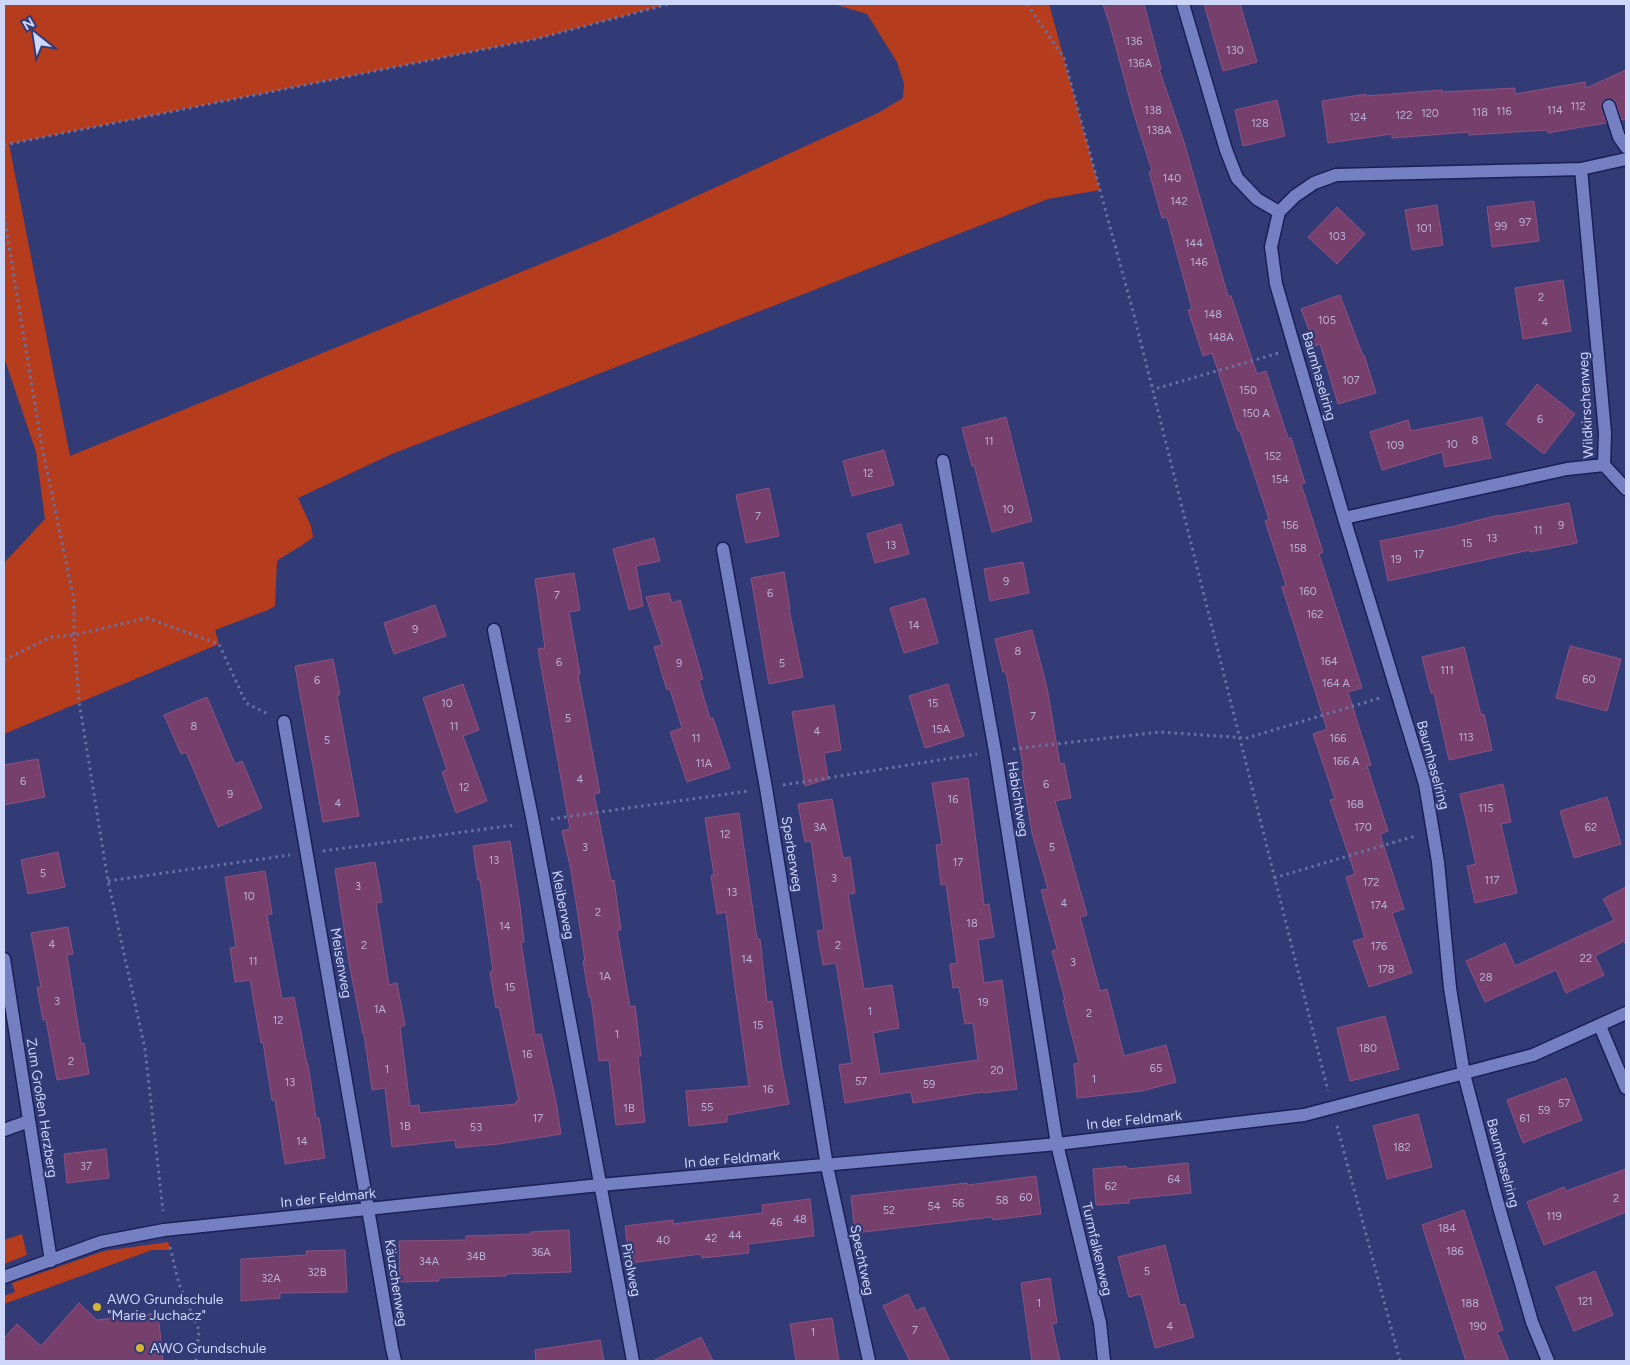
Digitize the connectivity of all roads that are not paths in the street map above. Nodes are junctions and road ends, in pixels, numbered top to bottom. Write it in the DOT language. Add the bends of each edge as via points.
graph roads {
  1 [pos="1183,4"];
  2 [pos="1609,106"];
  3 [pos="1626,147"];
  4 [pos="1626,159"];
  5 [pos="1581,169"];
  6 [pos="1279,212"];
  7 [pos="943,461"];
  8 [pos="1604,465"];
  9 [pos="1626,488"];
  10 [pos="1344,518"];
  11 [pos="723,549"];
  12 [pos="494,630"];
  13 [pos="284,722"];
  14 [pos="4,959"];
  15 [pos="1626,1013"];
  16 [pos="1600,1026"];
  17 [pos="1464,1074"];
  18 [pos="1626,1088"];
  19 [pos="29,1121"];
  20 [pos="4,1130"];
  21 [pos="1056,1144"];
  22 [pos="826,1166"];
  23 [pos="600,1185"];
  24 [pos="369,1209"];
  25 [pos="50,1260"];
  26 [pos="4,1277"];
  27 [pos="395,1361"];
  28 [pos="633,1361"];
  29 [pos="869,1361"];
  30 [pos="1104,1361"];
  31 [pos="1548,1361"];
  1 -- 6 [label="street" via="1237,178 1257,199"];
  2 -- 3 [label="street" via="1619,137"];
  4 -- 5 [label="street"];
  5 -- 6 [label="street" via="1336,175 1314,183"];
  5 -- 8 [label="street, Wildkirschenweg" via="1605,433"];
  6 -- 10 [label="street, Baumhaselring" via="1271,247 1276,284"];
  7 -- 21 [label="street, Habichtweg" via="995,751"];
  8 -- 9 [label="street"];
  8 -- 10 [label="street, Wildkirschenweg" via="1567,469"];
  10 -- 17 [label="street, Baumhaselring" via="1425,784 1434,831 1450,988"];
  11 -- 22 [label="street, Sperberweg" via="766,788"];
  12 -- 23 [label="street, Kleiberweg"];
  13 -- 24 [label="street, Meisenweg"];
  14 -- 19 [label="street, Zum Großen Herzberg"];
  15 -- 16 [label="street, In der Feldmark"];
  16 -- 17 [label="street, In der Feldmark" via="1533,1054"];
  16 -- 18 [label="street"];
  17 -- 21 [label="street, In der Feldmark" via="1332,1108 1274,1119"];
  17 -- 31 [label="street, Baumhaselring" via="1532,1322"];
  19 -- 20 [label="street"];
  19 -- 25 [label="street, Zum Großen Herzberg"];
  21 -- 22 [label="street, In der Feldmark"];
  21 -- 30 [label="street, Turmfalkenweg" via="1100,1323"];
  22 -- 23 [label="street, In der Feldmark"];
  22 -- 29 [label="street, Spechtweg"];
  23 -- 24 [label="street, In der Feldmark"];
  23 -- 28 [label="street, Pirolweg"];
  24 -- 25 [label="street, In der Feldmark" via="164,1230 101,1242"];
  24 -- 27 [label="street, Käuzchenweg"];
  25 -- 26 [label="street, In der Feldmark"];
}
